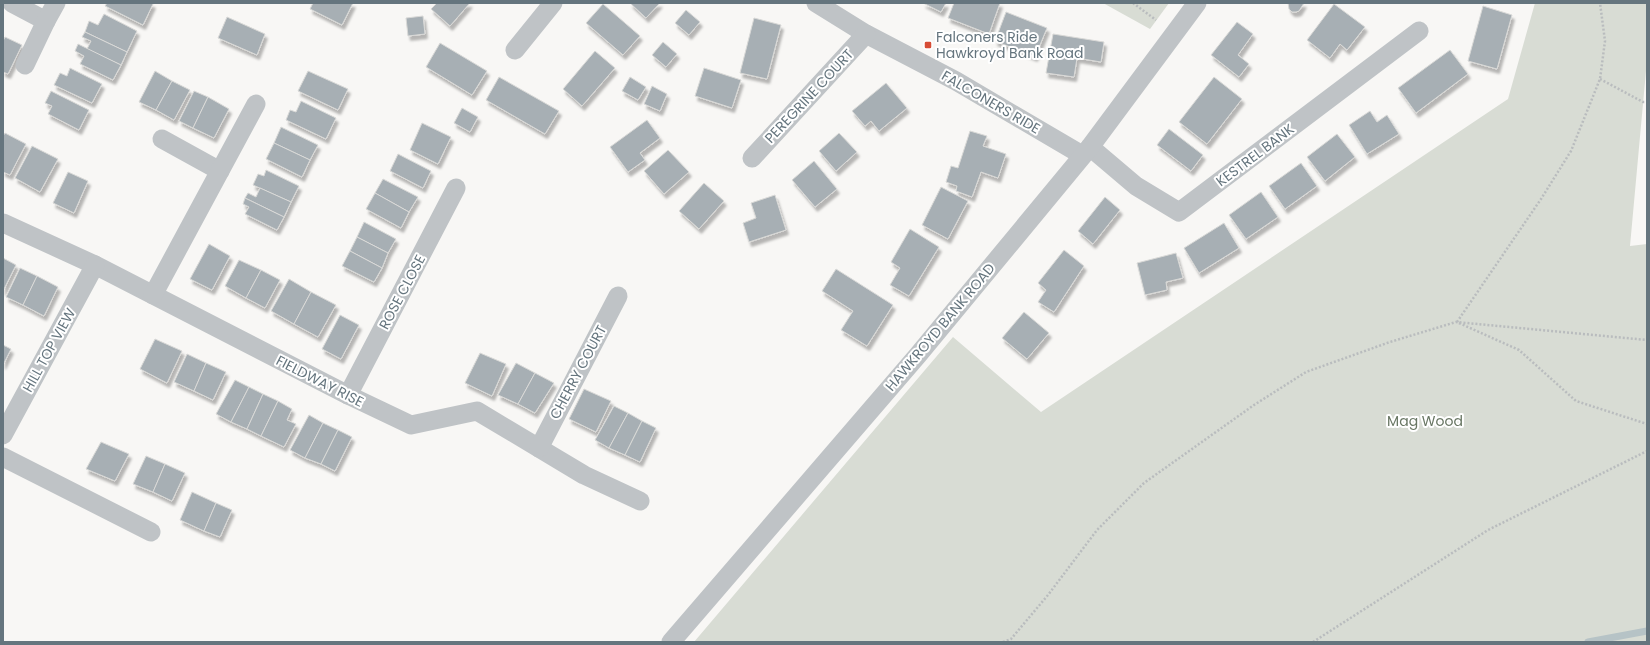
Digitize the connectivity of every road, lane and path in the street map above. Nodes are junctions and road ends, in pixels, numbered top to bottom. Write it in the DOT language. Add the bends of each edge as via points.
graph roads {
  1 [pos="12,3"];
  2 [pos="56,3"];
  3 [pos="553,3"];
  4 [pos="816,3"];
  5 [pos="1134,3"];
  6 [pos="1197,3"];
  7 [pos="1600,3"];
  8 [pos="46,21"];
  9 [pos="1419,31"];
  10 [pos="1175,33"];
  11 [pos="866,34"];
  12 [pos="515,50"];
  13 [pos="25,65"];
  14 [pos="1600,79"];
  15 [pos="1647,102"];
  16 [pos="256,104"];
  17 [pos="162,139"];
  18 [pos="1086,151"];
  19 [pos="752,158"];
  20 [pos="220,171"];
  21 [pos="456,188"];
  22 [pos="3,222"];
  23 [pos="95,265"];
  24 [pos="153,296"];
  25 [pos="618,296"];
  26 [pos="1456,322"];
  27 [pos="1647,340"];
  28 [pos="348,395"];
  29 [pos="1647,424"];
  30 [pos="3,435"];
  31 [pos="539,448"];
  32 [pos="1647,451"];
  33 [pos="3,457"];
  34 [pos="640,501"];
  35 [pos="151,532"];
  36 [pos="1010,641"];
  37 [pos="671,642"];
  38 [pos="1003,642"];
  39 [pos="1313,642"];
  1 -- 8 [label="street"];
  2 -- 8 [label="street"];
  3 -- 12 [label="street"];
  4 -- 11 [label="street, FALCONERS RIDE"];
  5 -- 10 [label="path"];
  6 -- 10 [label="street, HAWKROYD BANK ROAD"];
  7 -- 14 [label="path" via="1605,41"];
  8 -- 13 [label="street"];
  9 -- 18 [label="street, KESTREL BANK" via="1179,212"];
  10 -- 18 [label="street, HAWKROYD BANK ROAD"];
  11 -- 18 [label="street, FALCONERS RIDE"];
  11 -- 19 [label="street, PEREGRINE COURT"];
  14 -- 15 [label="path"];
  14 -- 26 [label="path" via="1571,152"];
  16 -- 20 [label="street"];
  17 -- 20 [label="street"];
  18 -- 37 [label="street, HAWKROYD BANK ROAD" via="918,355"];
  20 -- 24 [label="street"];
  21 -- 28 [label="street, ROSE CLOSE"];
  22 -- 23 [label="street, FIELDWAY RISE"];
  23 -- 24 [label="street, FIELDWAY RISE"];
  23 -- 30 [label="street, HILL TOP VIEW"];
  24 -- 28 [label="street, FIELDWAY RISE"];
  25 -- 31 [label="street, CHERRY COURT"];
  26 -- 27 [label="path"];
  26 -- 29 [label="path" via="1519,350 1576,401"];
  26 -- 36 [label="path" via="1306,372 1198,444 1144,483 1097,530"];
  28 -- 31 [label="street, FIELDWAY RISE" via="411,425 477,411"];
  31 -- 34 [label="street, FIELDWAY RISE" via="584,475"];
  32 -- 39 [label="path" via="1488,530"];
  33 -- 35 [label="street"];
  36 -- 38 [label="path"];
}
